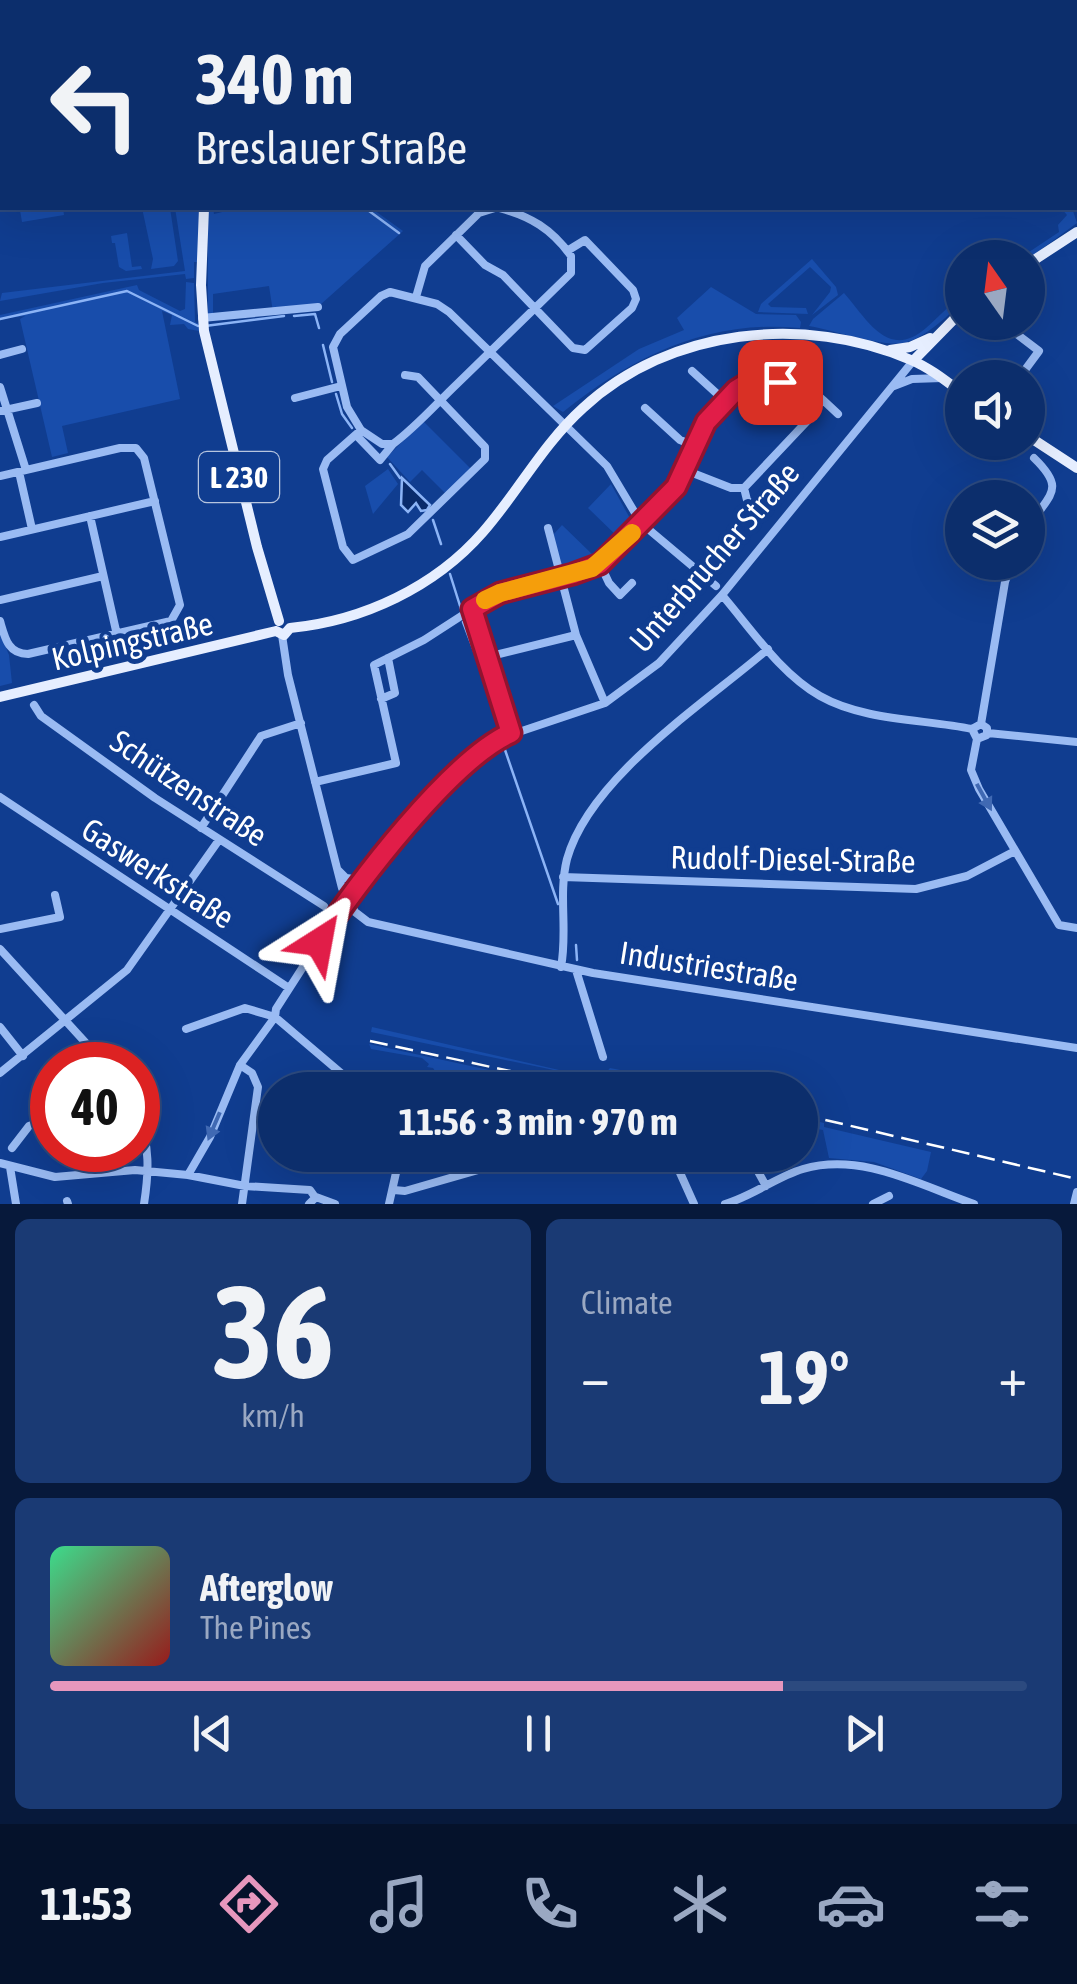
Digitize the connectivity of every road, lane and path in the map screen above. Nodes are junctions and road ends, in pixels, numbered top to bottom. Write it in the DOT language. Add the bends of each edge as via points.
graph roads {
  1 [pos="204,210"];
  2 [pos="490,210"];
  3 [pos="504,210"];
  4 [pos="1077,232"];
  5 [pos="456,235"];
  6 [pos="567,251"];
  7 [pos="1045,253"];
  8 [pos="416,297"];
  9 [pos="318,308"];
  10 [pos="534,309"];
  11 [pos="202,317"];
  12 [pos="945,327"];
  13 [pos="940,332"];
  14 [pos="1024,340"];
  15 [pos="22,349"];
  16 [pos="882,350"];
  17 [pos="488,353"];
  18 [pos="0,354"];
  19 [pos="1032,360"];
  20 [pos="913,361"];
  21 [pos="692,371"];
  22 [pos="405,376"];
  23 [pos="942,378"];
  24 [pos="945,380"];
  25 [pos="789,384"];
  26 [pos="340,386"];
  27 [pos="0,387"];
  28 [pos="890,388"];
  29 [pos="295,398"];
  30 [pos="440,400"];
  31 [pos="823,400"];
  32 [pos="725,402"];
  33 [pos="37,403"];
  34 [pos="645,408"];
  35 [pos="814,409"];
  36 [pos="4,410"];
  37 [pos="838,414"];
  38 [pos="566,424"];
  39 [pos="359,432"];
  40 [pos="393,444"];
  41 [pos="695,446"];
  42 [pos="1045,447"];
  43 [pos="380,460"];
  44 [pos="1036,460"];
  45 [pos="1077,468"];
  46 [pos="388,470"];
  47 [pos="685,470"];
  48 [pos="22,471"];
  49 [pos="0,476"];
  50 [pos="744,488"];
  51 [pos="155,501"];
  52 [pos="1045,501"];
  53 [pos="761,512"];
  54 [pos="90,516"];
  55 [pos="641,523"];
  56 [pos="548,528"];
  57 [pos="32,530"];
  58 [pos="0,537"];
  59 [pos="600,564"];
  60 [pos="103,576"];
  61 [pos="561,577"];
  62 [pos="1006,580"];
  63 [pos="632,583"];
  64 [pos="716,586"];
  65 [pos="722,595"];
  66 [pos="0,600"];
  67 [pos="472,609"];
  68 [pos="0,622"];
  69 [pos="282,629"];
  70 [pos="117,634"];
  71 [pos="576,635"];
  72 [pos="768,649"];
  73 [pos="486,657"];
  74 [pos="388,658"];
  75 [pos="0,698"];
  76 [pos="382,699"];
  77 [pos="605,702"];
  78 [pos="34,705"];
  79 [pos="300,724"];
  80 [pos="977,726"];
  81 [pos="511,733"];
  82 [pos="988,733"];
  83 [pos="978,739"];
  84 [pos="1077,742"];
  85 [pos="315,782"];
  86 [pos="0,797"];
  87 [pos="201,828"];
  88 [pos="219,840"];
  89 [pos="395,842"];
  90 [pos="1014,851"];
  91 [pos="336,868"];
  92 [pos="563,877"];
  93 [pos="54,895"];
  94 [pos="346,900"];
  95 [pos="324,906"];
  96 [pos="170,911"];
  97 [pos="368,922"];
  98 [pos="331,923"];
  99 [pos="1077,928"];
  100 [pos="0,929"];
  101 [pos="0,948"];
  102 [pos="561,967"];
  103 [pos="576,970"];
  104 [pos="287,987"];
  105 [pos="275,1016"];
  106 [pos="65,1021"];
  107 [pos="0,1027"];
  108 [pos="186,1029"];
  109 [pos="85,1042"];
  110 [pos="1077,1048"];
  111 [pos="23,1056"];
  112 [pos="603,1057"];
  113 [pos="240,1065"];
  114 [pos="0,1072"];
  115 [pos="341,1072"];
  116 [pos="30,1126"];
  117 [pos="12,1148"];
  118 [pos="5,1165"];
  119 [pos="30,1171"];
  120 [pos="34,1172"];
  121 [pos="149,1172"];
  122 [pos="397,1172"];
  123 [pos="471,1172"];
  124 [pos="680,1172"];
  125 [pos="758,1172"];
  126 [pos="188,1175"];
  127 [pos="245,1186"];
  128 [pos="766,1186"];
  129 [pos="394,1190"];
  130 [pos="1077,1192"];
  131 [pos="889,1196"];
  132 [pos="313,1199"];
  133 [pos="16,1204"];
  134 [pos="144,1204"];
  135 [pos="242,1204"];
  136 [pos="335,1204"];
  137 [pos="389,1204"];
  138 [pos="694,1204"];
  139 [pos="726,1204"];
  140 [pos="873,1204"];
  141 [pos="974,1204"];
  142 [pos="1074,1204"];
  1 -- 11 [label="main road, L 230"];
  2 -- 5 [label="street"];
  3 -- 6 [label="street" via="536,220"];
  4 -- 7 [label="main road"];
  5 -- 8 [label="street" via="425,266"];
  5 -- 10 [label="street"];
  6 -- 10 [label="street" via="571,273"];
  6 -- 10 [label="street" via="584,240 633,290 635,303 578,351"];
  8 -- 17 [label="street" via="449,312"];
  8 -- 26 [label="street" via="381,296 340,334 333,347"];
  9 -- 11 [label="street"];
  10 -- 17 [label="street"];
  11 -- 69 [label="main road, L 230"];
  12 -- 13 [label="main road"];
  13 -- 16 [label="main road" via="910,348"];
  13 -- 20 [label="main road"];
  14 -- 19 [label="street" via="1038,351"];
  15 -- 18 [label="street"];
  16 -- 20 [label="main road, Kolpingstraße"];
  16 -- 38 [label="main road, Kolpingstraße" via="803,334 726,338 636,370"];
  17 -- 30 [label="street"];
  17 -- 38 [label="street"];
  20 -- 23 [label="main road, Kolpingstraße"];
  20 -- 28 [label="street, Unterbrucher Straße"];
  21 -- 32 [label="street"];
  22 -- 30 [label="street" via="418,377"];
  23 -- 24 [label="main road, Kolpingstraße"];
  23 -- 28 [label="street"];
  25 -- 31 [label="street" via="796,376"];
  25 -- 32 [label="street" via="752,380"];
  25 -- 35 [label="street"];
  26 -- 29 [label="street"];
  26 -- 39 [label="street"];
  27 -- 36 [label="street"];
  28 -- 65 [label="street, Unterbrucher Straße"];
  30 -- 39 [label="street" via="485,447 485,459 413,530 353,560 343,547 323,469"];
  30 -- 40 [label="street"];
  31 -- 35 [label="street"];
  31 -- 37 [label="street"];
  32 -- 41 [label="street"];
  33 -- 36 [label="street"];
  34 -- 41 [label="street"];
  35 -- 50 [label="street"];
  36 -- 48 [label="street"];
  38 -- 55 [label="street" via="608,466"];
  38 -- 69 [label="main road, Kolpingstraße" via="452,564 386,603"];
  39 -- 40 [label="street"];
  39 -- 43 [label="street"];
  40 -- 43 [label="street"];
  41 -- 47 [label="street"];
  42 -- 45 [label="main road"];
  43 -- 46 [label="street"];
  44 -- 52 [label="street" via="1051,475"];
  47 -- 50 [label="street"];
  47 -- 55 [label="street"];
  48 -- 49 [label="street"];
  48 -- 51 [label="street" via="136,448"];
  48 -- 57 [label="street"];
  50 -- 53 [label="street"];
  51 -- 54 [label="street"];
  51 -- 70 [label="street" via="180,610 171,621"];
  54 -- 57 [label="street"];
  54 -- 60 [label="street"];
  55 -- 59 [label="street"];
  55 -- 64 [label="street"];
  56 -- 61 [label="street"];
  57 -- 58 [label="street"];
  59 -- 61 [label="street"];
  59 -- 63 [label="street" via="620,595"];
  60 -- 66 [label="street"];
  60 -- 70 [label="street"];
  61 -- 67 [label="street" via="500,593"];
  61 -- 71 [label="street"];
  62 -- 80 [label="street"];
  65 -- 72 [label="street"];
  65 -- 77 [label="street, Unterbrucher Straße" via="659,663"];
  67 -- 73 [label="street"];
  67 -- 74 [label="street"];
  68 -- 70 [label="street" via="8,646 22,654"];
  69 -- 75 [label="main road, Kolpingstraße"];
  69 -- 79 [label="street"];
  71 -- 73 [label="street"];
  71 -- 77 [label="street"];
  72 -- 80 [label="street" via="804,685 833,702"];
  72 -- 92 [label="street" via="611,782 582,823"];
  73 -- 81 [label="street"];
  74 -- 76 [label="street" via="395,692"];
  74 -- 76 [label="street" via="374,666"];
  76 -- 85 [label="street" via="396,764"];
  77 -- 81 [label="street, Unterbrucher Straße"];
  78 -- 87 [label="street, Schützenstraße"];
  79 -- 85 [label="street"];
  79 -- 87 [label="street" via="261,736"];
  80 -- 82 [label="street"];
  80 -- 83 [label="street"];
  81 -- 89 [label="street, Unterbrucher Straße" via="476,754"];
  82 -- 83 [label="street"];
  82 -- 84 [label="street"];
  83 -- 90 [label="street, one-way" via="974,778"];
  85 -- 91 [label="street"];
  86 -- 96 [label="street, Gaswerkstraße"];
  87 -- 88 [label="street, Schützenstraße"];
  88 -- 95 [label="street, Schützenstraße"];
  88 -- 96 [label="street"];
  89 -- 91 [label="street" via="359,877 346,878"];
  89 -- 94 [label="street, Unterbrucher Straße"];
  90 -- 92 [label="street, Rudolf-Diesel-Straße" via="966,876 916,889"];
  90 -- 99 [label="street" via="1059,925"];
  91 -- 94 [label="street"];
  92 -- 102 [label="street"];
  93 -- 100 [label="street" via="60,916"];
  94 -- 97 [label="street"];
  94 -- 98 [label="street, Unterbrucher Straße"];
  96 -- 104 [label="street, Gaswerkstraße"];
  96 -- 106 [label="street" via="127,970"];
  97 -- 98 [label="street, Industriestraße" via="349,917"];
  97 -- 102 [label="street, Industriestraße"];
  98 -- 104 [label="street, Unterbrucher Straße"];
  101 -- 106 [label="street"];
  102 -- 103 [label="street, Industriestraße"];
  103 -- 110 [label="street, Industriestraße"];
  103 -- 112 [label="street"];
  104 -- 105 [label="street, Unterbrucher Straße"];
  105 -- 108 [label="street" via="245,1008"];
  105 -- 113 [label="street, Unterbrucher Straße"];
  105 -- 115 [label="street"];
  106 -- 109 [label="street"];
  106 -- 111 [label="street"];
  107 -- 111 [label="street"];
  111 -- 114 [label="street"];
  113 -- 126 [label="street, Unterbrucher Straße, one-way"];
  113 -- 127 [label="street" via="258,1087"];
  116 -- 117 [label="street"];
  118 -- 119 [label="street"];
  118 -- 133 [label="street"];
  120 -- 121 [label="street"];
  121 -- 126 [label="street"];
  121 -- 134 [label="street"];
  122 -- 129 [label="street"];
  123 -- 129 [label="street"];
  124 -- 138 [label="street"];
  125 -- 128 [label="street"];
  126 -- 127 [label="street"];
  127 -- 132 [label="street" via="310,1190"];
  127 -- 135 [label="street"];
  128 -- 139 [label="street"];
  128 -- 141 [label="street" via="816,1166 854,1164"];
  129 -- 137 [label="street"];
  130 -- 142 [label="street"];
  131 -- 140 [label="street"];
  132 -- 136 [label="street"];
}
